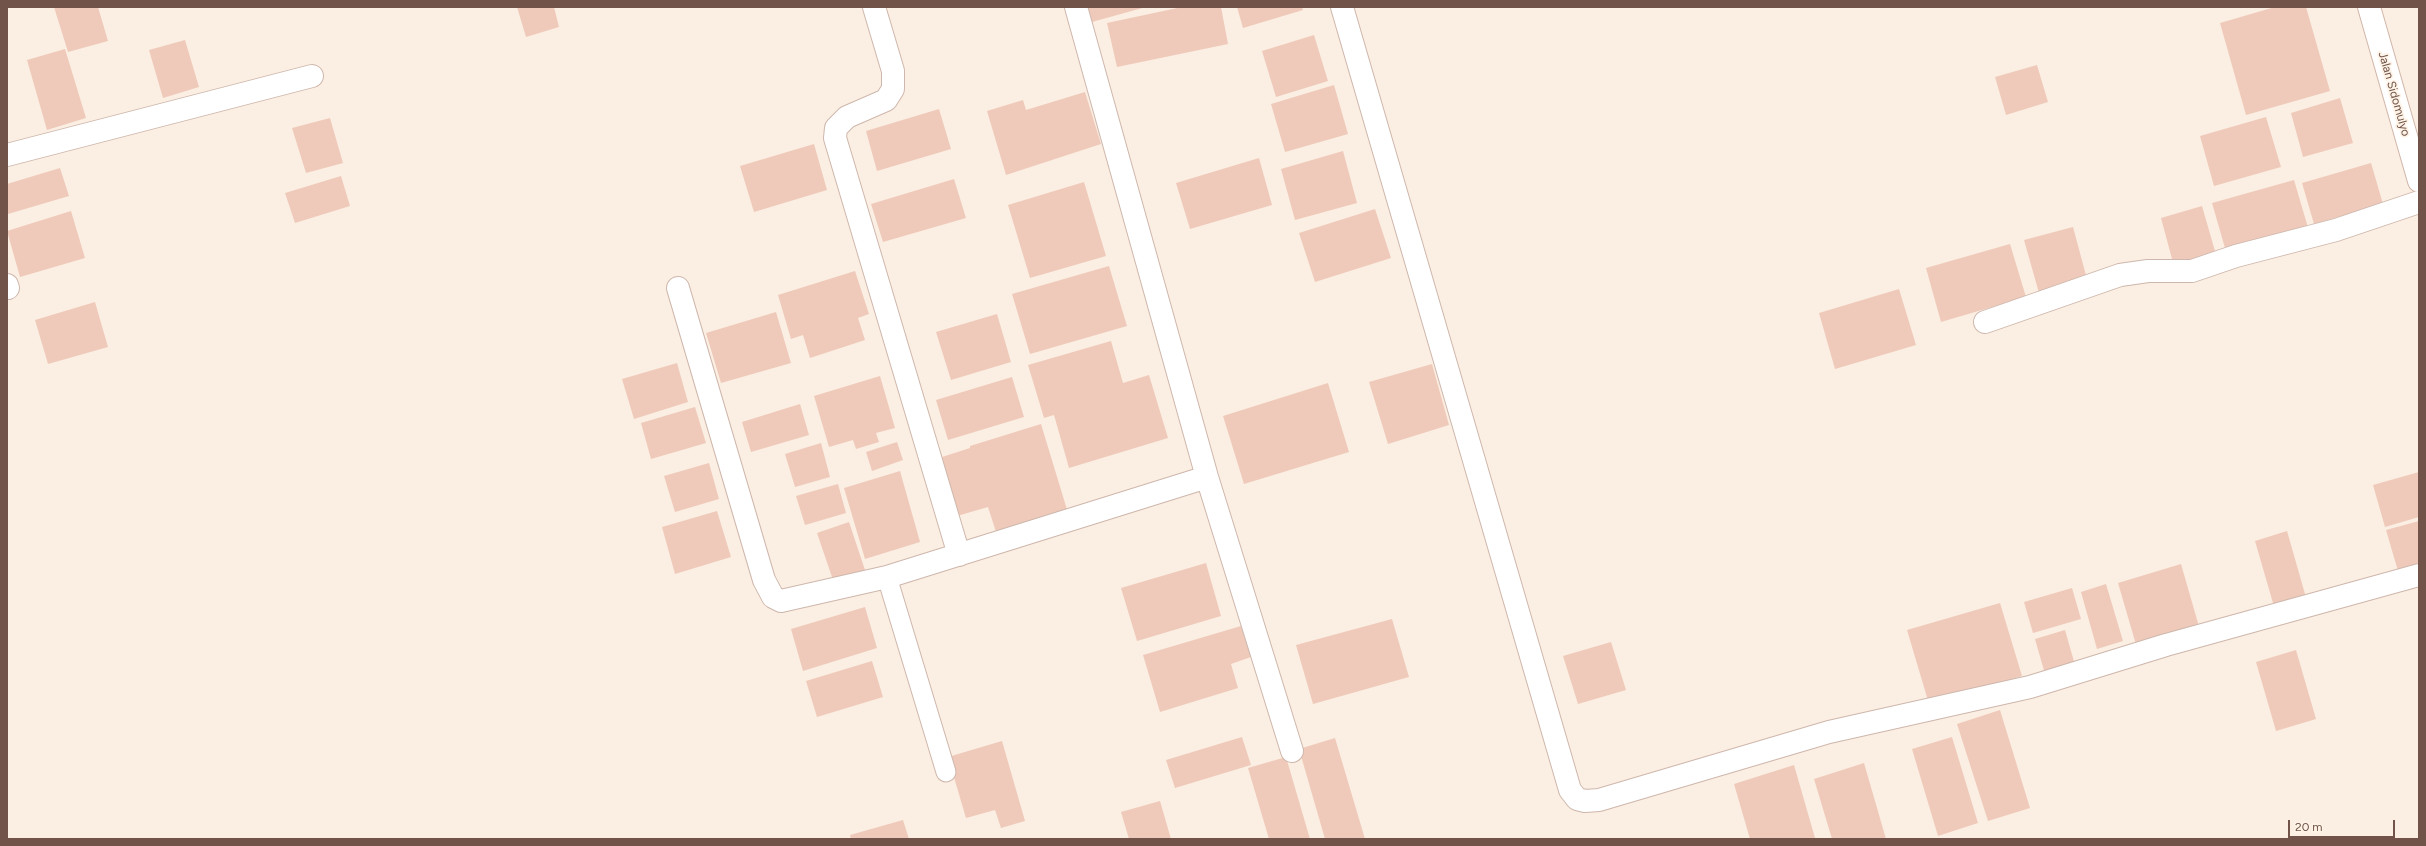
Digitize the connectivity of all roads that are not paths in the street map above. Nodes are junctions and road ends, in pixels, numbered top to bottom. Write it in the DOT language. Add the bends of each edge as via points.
graph roads {
  1 [pos="874,7"];
  2 [pos="1076,7"];
  3 [pos="1342,7"];
  4 [pos="2369,7"];
  5 [pos="312,76"];
  6 [pos="7,155"];
  7 [pos="2419,181"];
  8 [pos="2419,202"];
  9 [pos="678,288"];
  10 [pos="1985,322"];
  11 [pos="1207,477"];
  12 [pos="958,555"];
  13 [pos="2419,575"];
  14 [pos="886,577"];
  15 [pos="1292,751"];
  16 [pos="946,772"];
  1 -- 12 [label="street" via="893,71 893,89 886,100 847,117 836,128 835,138"];
  2 -- 11 [label="street"];
  3 -- 13 [label="street" via="1568,782 1573,796 1577,799 1599,800 1829,732 2030,687 2166,645"];
  4 -- 7 [label="street, Jalan Sidomulyo"];
  5 -- 6 [label="street"];
  8 -- 10 [label="street" via="2336,230 2236,256 2192,271 2148,271 2120,275"];
  9 -- 14 [label="street" via="764,580 773,597 781,601 792,600"];
  11 -- 12 [label="street"];
  11 -- 15 [label="street"];
  12 -- 14 [label="street"];
  14 -- 16 [label="lane"];
}
